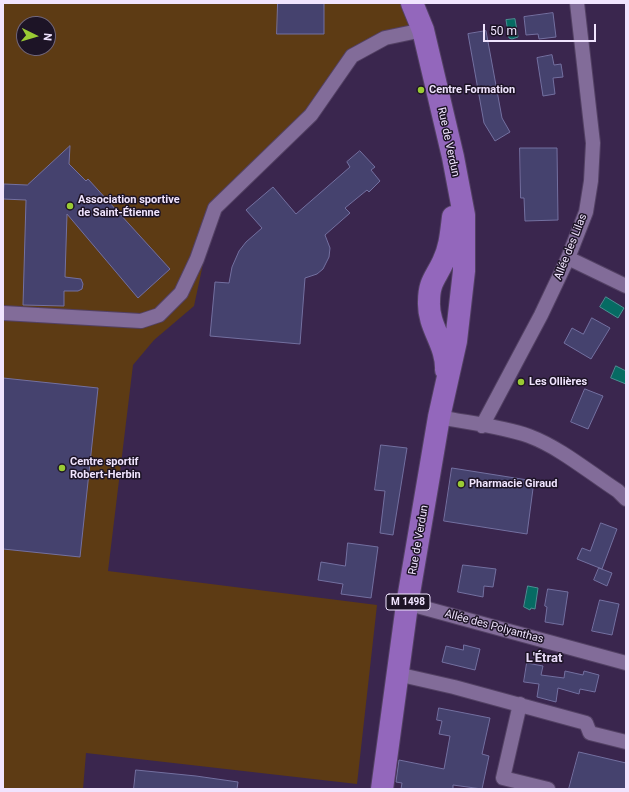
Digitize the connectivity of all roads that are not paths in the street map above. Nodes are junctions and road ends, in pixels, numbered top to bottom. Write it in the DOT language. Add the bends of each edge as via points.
graph roads {
  1 [pos="412,3"];
  2 [pos="577,3"];
  3 [pos="423,30"];
  4 [pos="458,188"];
  5 [pos="568,258"];
  6 [pos="626,286"];
  7 [pos="3,313"];
  8 [pos="445,386"];
  9 [pos="439,417"];
  10 [pos="482,426"];
  11 [pos="626,499"];
  12 [pos="407,605"];
  13 [pos="626,663"];
  14 [pos="397,674"];
  15 [pos="520,704"];
  16 [pos="626,742"];
  17 [pos="382,789"];
  18 [pos="548,789"];
  1 -- 3 [label="main road, Rue de Verdun / M 1498"];
  2 -- 5 [label="street, Allée des Lilas" via="593,143 586,212"];
  3 -- 4 [label="main road, Rue de Verdun / M 1498"];
  3 -- 7 [label="street" via="385,38 352,56 311,116 215,208 197,259 181,292 159,315 141,321"];
  4 -- 8 [label="main road, Rue de Verdun / M 1498" via="464,215 464,271 456,341"];
  4 -- 8 [label="main road, Rue de Verdun / M 1498" via="450,241 443,262 431,281 429,301 429,316 446,355"];
  5 -- 6 [label="street"];
  5 -- 10 [label="street, Allée des Lilas"];
  8 -- 9 [label="main road, Rue de Verdun / M 1498"];
  9 -- 10 [label="street"];
  9 -- 12 [label="main road, Rue de Verdun / M 1498"];
  10 -- 11 [label="street" via="505,429 560,452"];
  12 -- 13 [label="street, Allée des Polyanthas"];
  12 -- 14 [label="main road, Rue de Verdun / M 1498"];
  14 -- 15 [label="street"];
  14 -- 17 [label="main road, Rue de Verdun / M 1498"];
  15 -- 16 [label="street" via="586,723 590,733"];
  15 -- 18 [label="street" via="503,778"];
}
